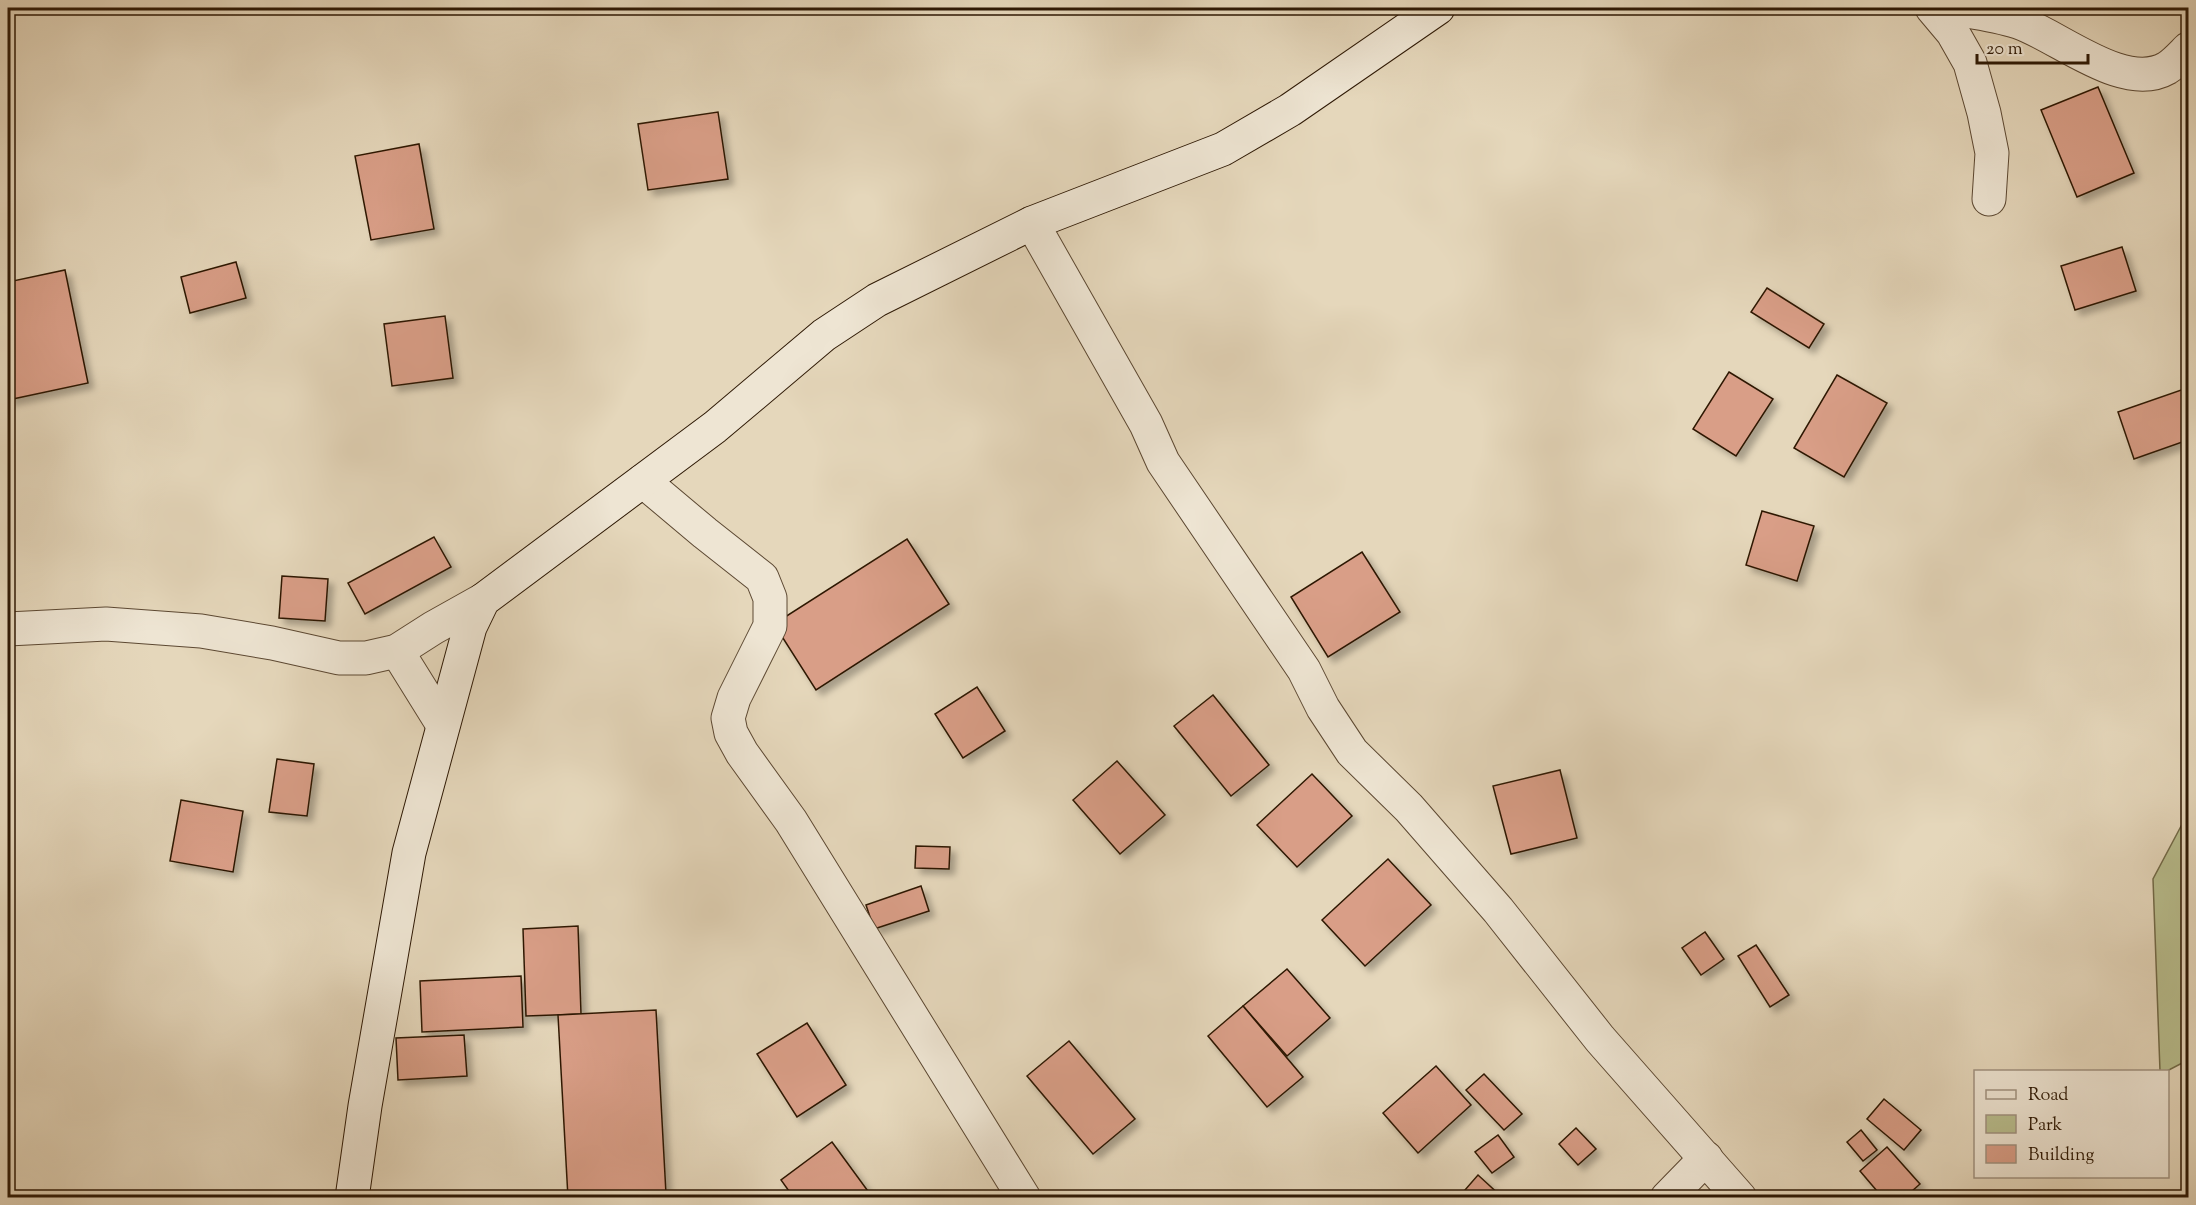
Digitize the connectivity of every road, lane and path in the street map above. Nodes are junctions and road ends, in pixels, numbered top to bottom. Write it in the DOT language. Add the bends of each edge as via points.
graph roads {
  1 [pos="1438,8"];
  2 [pos="1932,8"];
  3 [pos="1950,8"];
  4 [pos="2188,49"];
  5 [pos="1989,199"];
  6 [pos="1032,223"];
  7 [pos="643,481"];
  8 [pos="483,600"];
  9 [pos="8,630"];
  10 [pos="397,651"];
  11 [pos="443,724"];
  12 [pos="1706,1158"];
  13 [pos="352,1197"];
  14 [pos="1024,1197"];
  15 [pos="1667,1197"];
  16 [pos="1740,1197"];
  1 -- 6 [label="street" via="1290,111 1222,149"];
  2 -- 5 [label="street" via="1953,33 1970,63 1992,153"];
  3 -- 4 [label="street" via="2018,22 2090,60 2140,76 2167,68"];
  6 -- 7 [label="street" via="877,300 824,335 715,427"];
  6 -- 12 [label="street" via="1146,424 1163,462 1304,670 1352,752 1409,808 1498,910 1600,1039"];
  7 -- 8 [label="street"];
  7 -- 14 [label="street" via="762,578 770,598 770,626 734,698 728,718 731,732 797,831"];
  8 -- 10 [label="street"];
  8 -- 11 [label="street" via="470,627"];
  9 -- 10 [label="street" via="105,624 201,631 339,658 366,658"];
  10 -- 11 [label="street"];
  11 -- 13 [label="street" via="409,853"];
  12 -- 15 [label="street"];
  12 -- 16 [label="street"];
}
